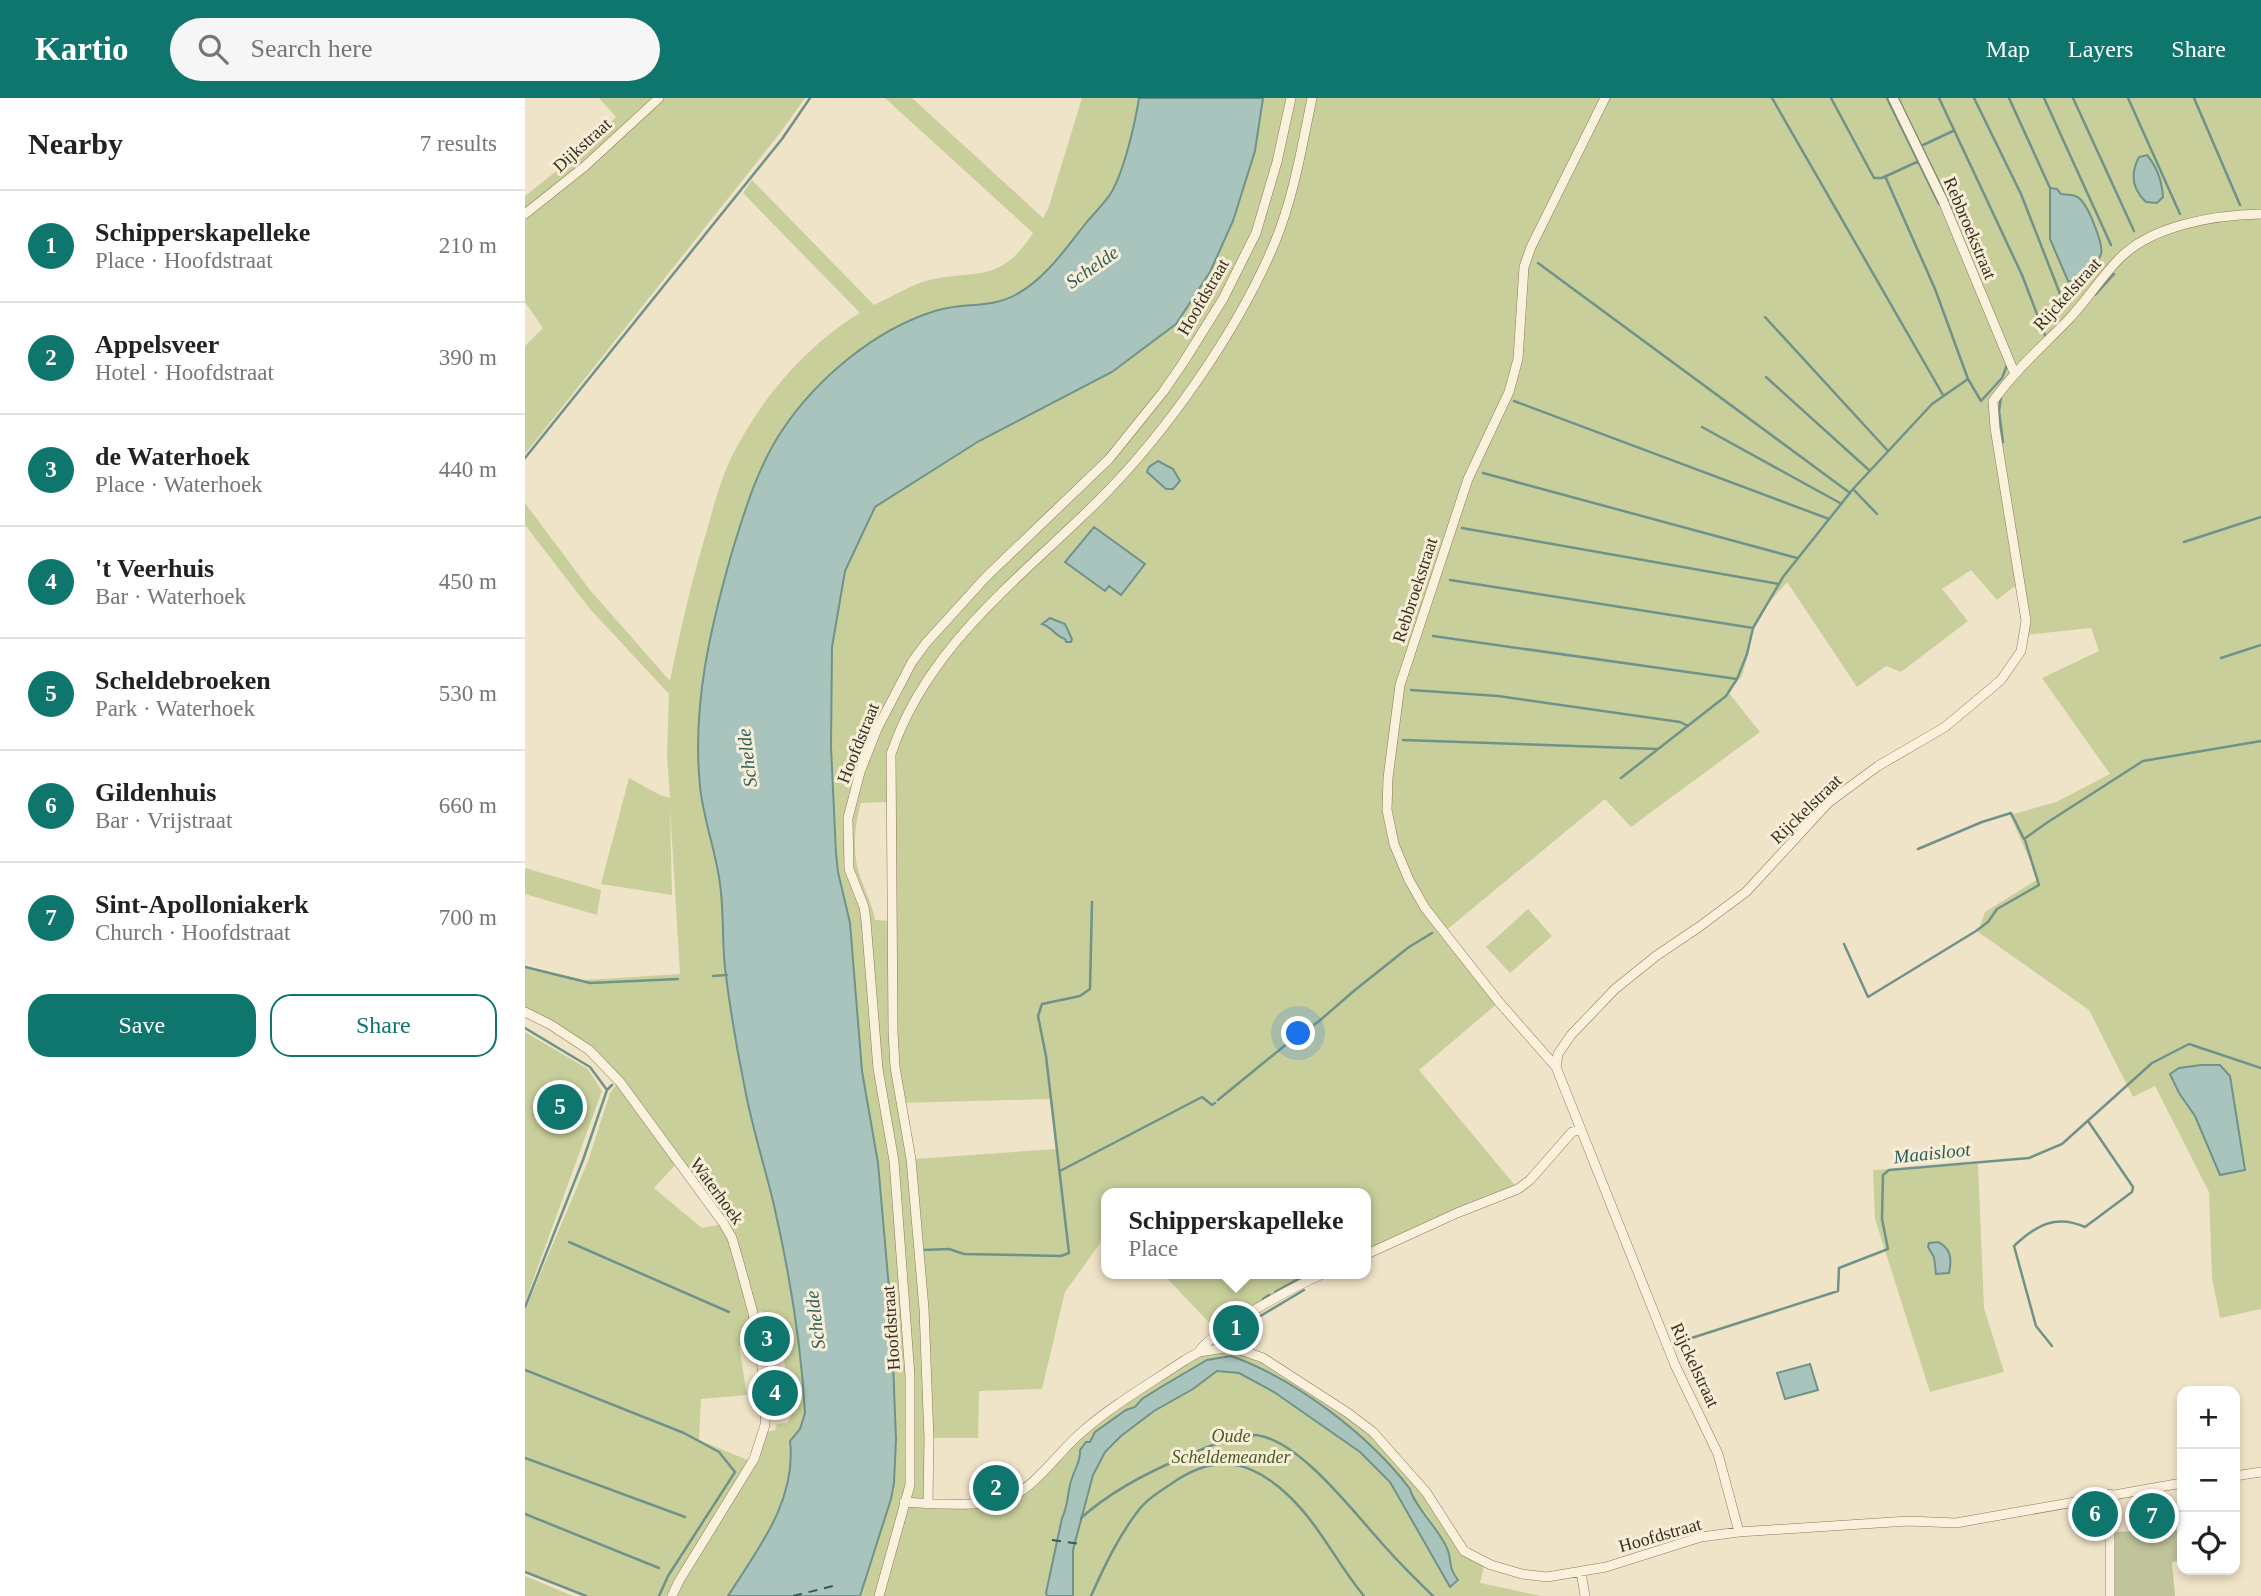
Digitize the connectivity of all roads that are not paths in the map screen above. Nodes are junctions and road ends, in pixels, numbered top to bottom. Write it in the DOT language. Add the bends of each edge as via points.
graph roads {
  1 [pos="659,98"];
  2 [pos="1291,98"];
  3 [pos="1313,98"];
  4 [pos="1605,98"];
  5 [pos="1893,98"];
  6 [pos="525,214"];
  7 [pos="2261,214"];
  8 [pos="2014,372"];
  9 [pos="525,1012"];
  10 [pos="1556,1067"];
  11 [pos="1580,1130"];
  12 [pos="1371,1253"];
  13 [pos="1313,1279"];
  14 [pos="1227,1328"];
  15 [pos="1232,1347"];
  16 [pos="1199,1352"];
  17 [pos="2261,1472"];
  18 [pos="2240,1475"];
  19 [pos="2177,1484"];
  20 [pos="2109,1494"];
  21 [pos="904,1502"];
  22 [pos="928,1504"];
  23 [pos="1739,1532"];
  24 [pos="1581,1572"];
  25 [pos="672,1596"];
  26 [pos="879,1596"];
  27 [pos="1585,1596"];
  28 [pos="2110,1596"];
  1 -- 6 [label="street, Dijkstraat"];
  2 -- 21 [label="street, Hoofdstraat" via="1256,233 1223,299 1163,392 1109,459 985,578 919,652 877,729 853,796 848,818 849,869 866,921 878,1069 894,1161 907,1310 911,1485"];
  3 -- 22 [label="street, Hoofdstraat" via="1276,241 1241,310 1200,375 1124,473 1000,593 943,656 896,737 891,754 893,1031 911,1159 924,1309"];
  4 -- 10 [label="street, Rebbroekstraat" via="1524,267 1518,359 1509,392 1468,479 1400,685 1388,778 1387,810 1394,845 1425,908"];
  5 -- 8 [label="street, Rebbroekstraat" via="1943,201"];
  7 -- 8 [label="street, Rijckelstraat" via="2191,222 2151,237 2118,259 2071,317"];
  8 -- 10 [label="street, Rijckelstraat" via="1993,401 2026,621 2021,651 2001,680 1945,727 1878,766 1828,803 1746,892 1615,989 1571,1035 1558,1054"];
  9 -- 25 [label="street, Waterhoek" via="589,1050 620,1082 728,1231 753,1313 766,1391 765,1425 754,1459"];
  10 -- 11 [label="street, Rijckelstraat"];
  11 -- 12 [label="street" via="1572,1132 1518,1189"];
  11 -- 23 [label="street, Rijckelstraat" via="1675,1365 1719,1454"];
  13 -- 14 [label="street, Hoofdstraat"];
  14 -- 15 [label="street"];
  14 -- 16 [label="street, Hoofdstraat"];
  15 -- 16 [label="street, Hoofdstraat"];
  15 -- 24 [label="street, Hoofdstraat" via="1263,1358 1373,1432 1426,1492 1464,1551 1522,1574 1547,1577"];
  16 -- 22 [label="street, Hoofdstraat" via="1098,1419 1013,1496 995,1502"];
  17 -- 18 [label="street"];
  19 -- 20 [label="street, Hoofdstraat"];
  20 -- 23 [label="street, Hoofdstraat" via="1956,1523 1908,1521"];
  20 -- 28 [label="street"];
  21 -- 22 [label="street, Hoofdstraat"];
  21 -- 26 [label="street"];
  23 -- 24 [label="street, Hoofdstraat" via="1685,1541"];
  24 -- 27 [label="street"];
}
